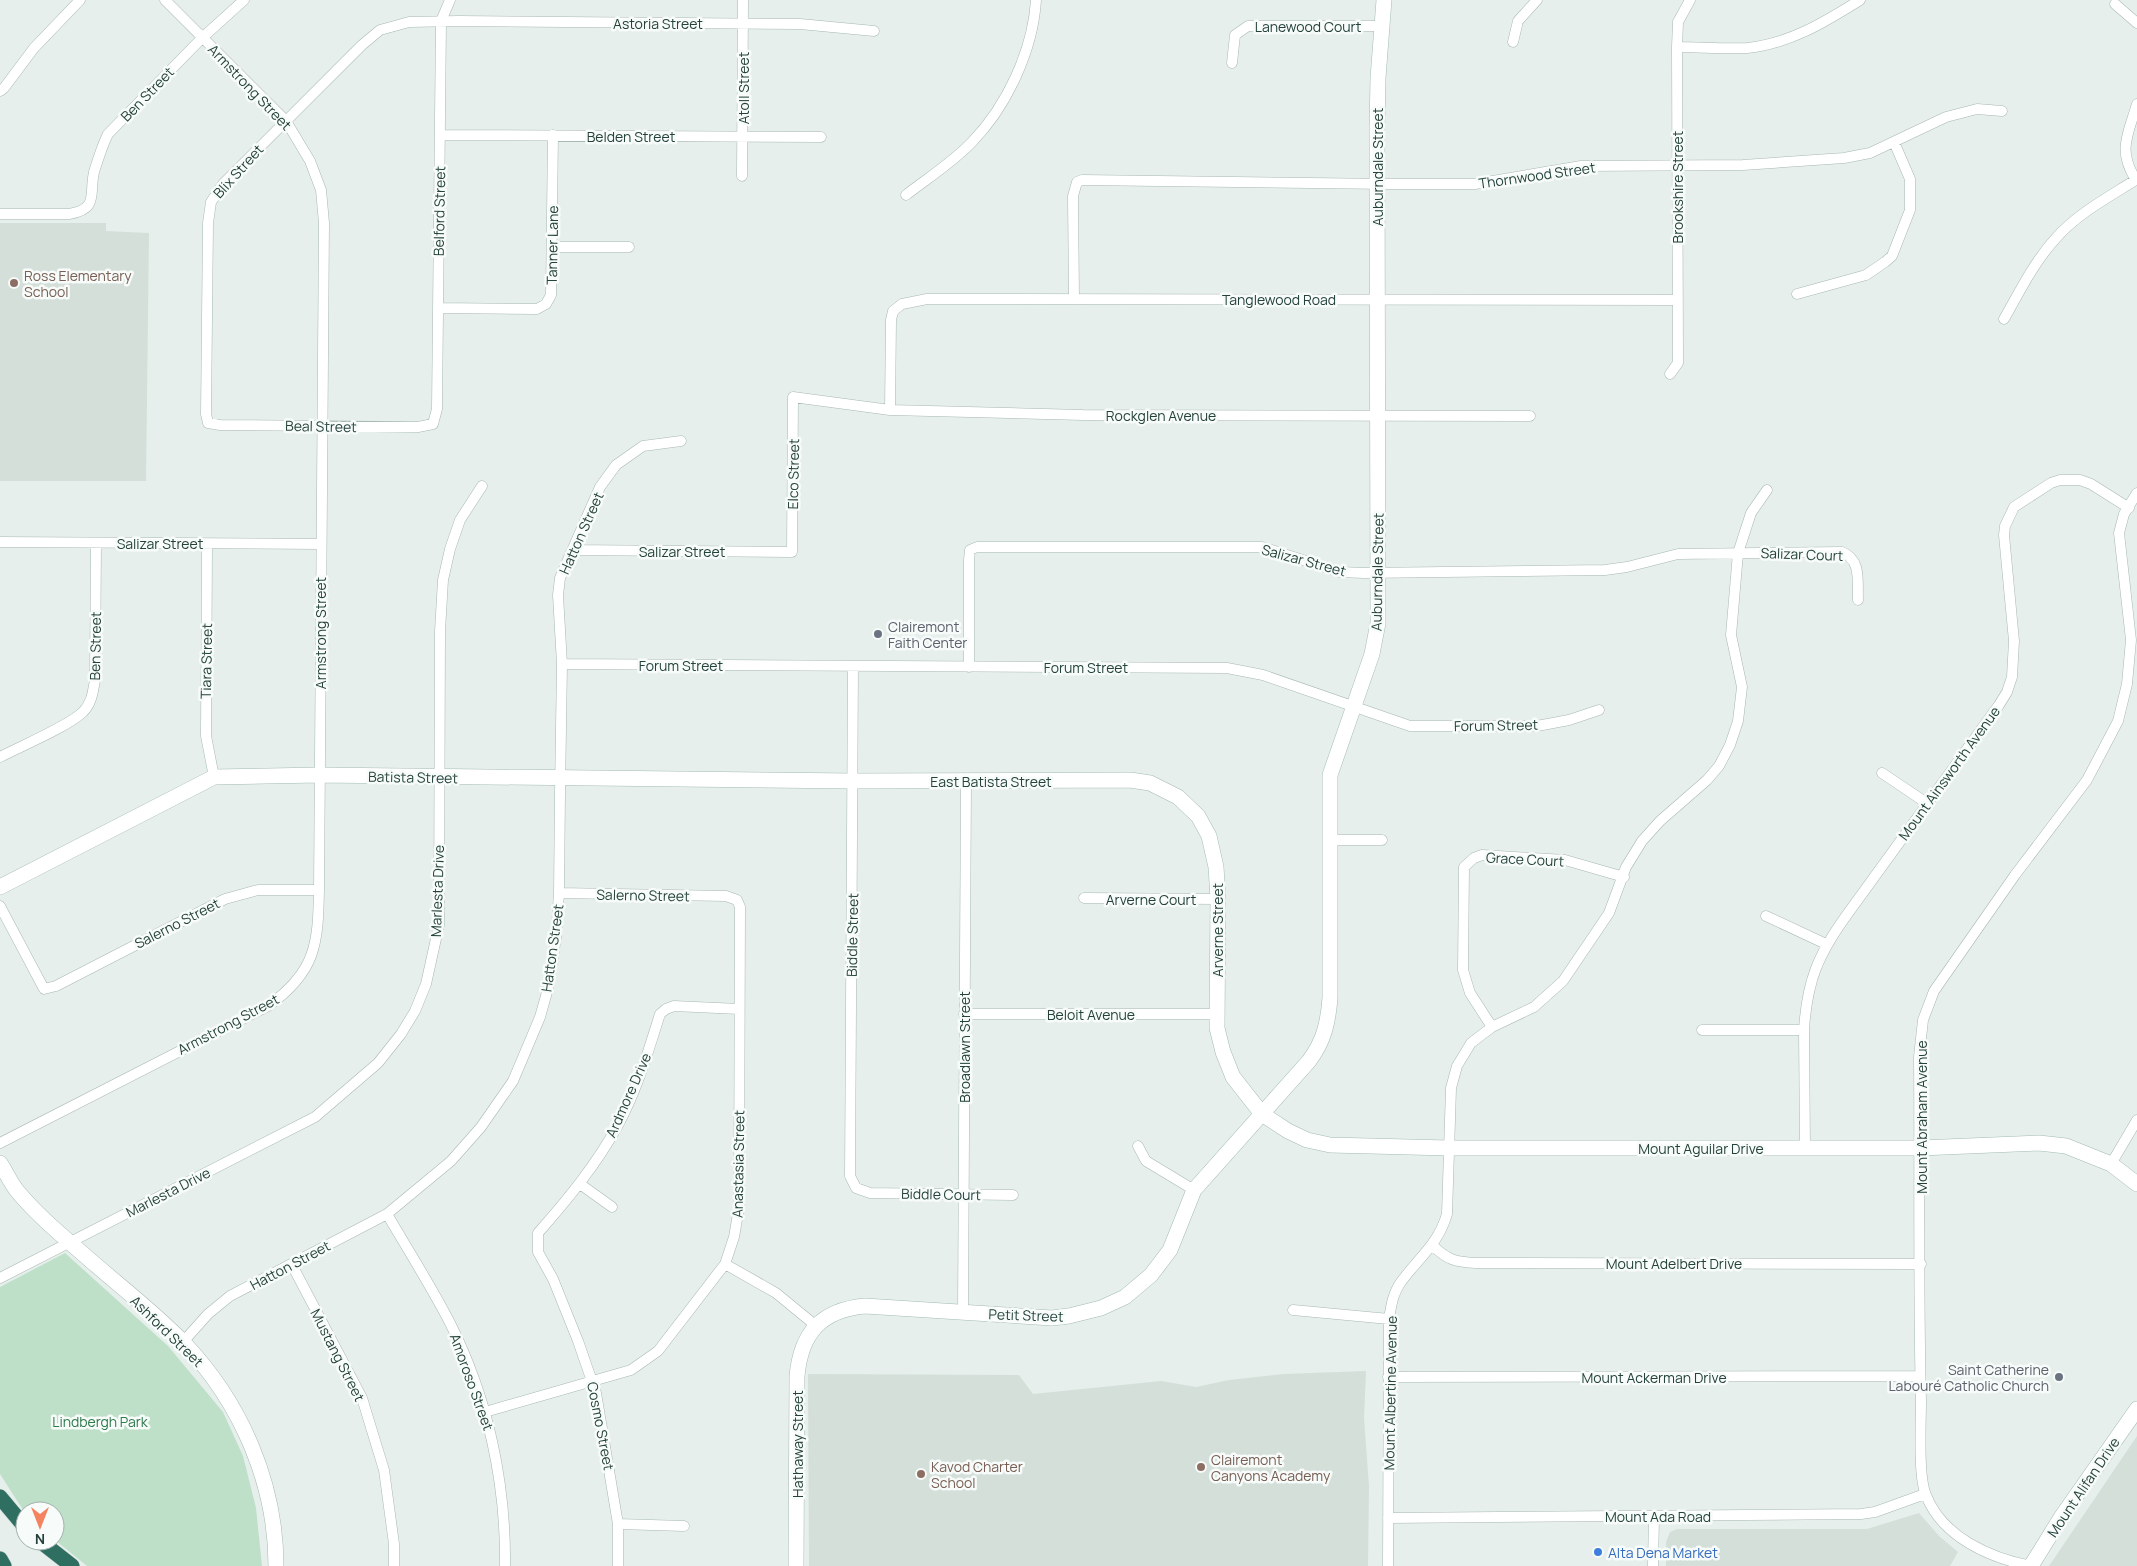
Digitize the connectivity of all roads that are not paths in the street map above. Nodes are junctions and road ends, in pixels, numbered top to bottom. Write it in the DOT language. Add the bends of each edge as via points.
graph roads {
  1 [pos="80,0"];
  2 [pos="164,0"];
  3 [pos="244,0"];
  4 [pos="450,0"];
  5 [pos="743,0"];
  6 [pos="1036,0"];
  7 [pos="1384,0"];
  8 [pos="1538,0"];
  9 [pos="1690,0"];
  10 [pos="1860,0"];
  11 [pos="2115,4"];
  12 [pos="441,22"];
  13 [pos="2137,23"];
  14 [pos="743,24"];
  15 [pos="1382,26"];
  16 [pos="874,31"];
  17 [pos="202,38"];
  18 [pos="1513,42"];
  19 [pos="1677,47"];
  20 [pos="1232,63"];
  21 [pos="0,91"];
  22 [pos="2137,104"];
  23 [pos="2002,111"];
  24 [pos="286,121"];
  25 [pos="440,135"];
  26 [pos="553,136"];
  27 [pos="742,136"];
  28 [pos="821,137"];
  29 [pos="1894,142"];
  30 [pos="1676,165"];
  31 [pos="742,176"];
  32 [pos="2136,180"];
  33 [pos="1376,184"];
  34 [pos="906,195"];
  35 [pos="0,214"];
  36 [pos="552,247"];
  37 [pos="629,247"];
  38 [pos="1798,294"];
  39 [pos="1074,298"];
  40 [pos="1376,299"];
  41 [pos="1677,300"];
  42 [pos="438,308"];
  43 [pos="2004,319"];
  44 [pos="1670,374"];
  45 [pos="793,397"];
  46 [pos="890,410"];
  47 [pos="1376,416"];
  48 [pos="1530,416"];
  49 [pos="208,423"];
  50 [pos="434,424"];
  51 [pos="322,426"];
  52 [pos="681,441"];
  53 [pos="482,486"];
  54 [pos="1767,490"];
  55 [pos="2137,493"];
  56 [pos="2128,508"];
  57 [pos="0,542"];
  58 [pos="96,543"];
  59 [pos="208,544"];
  60 [pos="321,544"];
  61 [pos="572,550"];
  62 [pos="792,552"];
  63 [pos="1738,553"];
  64 [pos="1378,573"];
  65 [pos="1858,600"];
  66 [pos="562,664"];
  67 [pos="853,666"];
  68 [pos="969,667"];
  69 [pos="1352,707"];
  70 [pos="1598,710"];
  71 [pos="0,757"];
  72 [pos="1882,773"];
  73 [pos="319,776"];
  74 [pos="214,777"];
  75 [pos="440,778"];
  76 [pos="560,778"];
  77 [pos="1130,780"];
  78 [pos="853,781"];
  79 [pos="966,781"];
  80 [pos="1928,804"];
  81 [pos="1329,840"];
  82 [pos="1382,840"];
  83 [pos="1624,877"];
  84 [pos="0,887"];
  85 [pos="319,890"];
  86 [pos="559,893"];
  87 [pos="726,896"];
  88 [pos="1084,898"];
  89 [pos="1218,899"];
  90 [pos="0,906"];
  91 [pos="1766,916"];
  92 [pos="1826,944"];
  93 [pos="739,1009"];
  94 [pos="964,1014"];
  95 [pos="1217,1014"];
  96 [pos="1492,1028"];
  97 [pos="1702,1030"];
  98 [pos="1804,1030"];
  99 [pos="1262,1114"];
  100 [pos="2137,1120"];
  101 [pos="0,1143"];
  102 [pos="1138,1146"];
  103 [pos="1449,1148"];
  104 [pos="1805,1148"];
  105 [pos="1920,1148"];
  106 [pos="0,1163"];
  107 [pos="2111,1164"];
  108 [pos="580,1184"];
  109 [pos="2137,1184"];
  110 [pos="1194,1190"];
  111 [pos="870,1193"];
  112 [pos="963,1194"];
  113 [pos="1012,1195"];
  114 [pos="612,1206"];
  115 [pos="388,1214"];
  116 [pos="537,1237"];
  117 [pos="70,1242"];
  118 [pos="1433,1246"];
  119 [pos="292,1264"];
  120 [pos="725,1264"];
  121 [pos="1921,1264"];
  122 [pos="0,1278"];
  123 [pos="1293,1310"];
  124 [pos="963,1312"];
  125 [pos="1389,1319"];
  126 [pos="815,1325"];
  127 [pos="183,1342"];
  128 [pos="1920,1376"];
  129 [pos="1388,1377"];
  130 [pos="592,1382"];
  131 [pos="2137,1409"];
  132 [pos="485,1412"];
  133 [pos="1925,1494"];
  134 [pos="0,1497"];
  135 [pos="15,1515"];
  136 [pos="1654,1516"];
  137 [pos="1388,1518"];
  138 [pos="618,1524"];
  139 [pos="684,1526"];
  140 [pos="53,1551"];
  141 [pos="0,1559"];
  142 [pos="4,1566"];
  143 [pos="72,1566"];
  144 [pos="276,1566"];
  145 [pos="394,1566"];
  146 [pos="505,1566"];
  147 [pos="618,1566"];
  148 [pos="796,1566"];
  149 [pos="1388,1566"];
  150 [pos="1654,1566"];
  151 [pos="2031,1566"];
  1 -- 21 [label="street" via="34,48"];
  2 -- 17 [label="street, Armstrong Street"];
  3 -- 17 [label="street, Ben Street"];
  4 -- 12 [label="street, Belford Street"];
  5 -- 14 [label="street, Atoll Street"];
  6 -- 34 [label="street" via="1027,45 1008,93 994,117 972,143"];
  7 -- 15 [label="street, Auburndale Street"];
  8 -- 18 [label="street" via="1518,21"];
  9 -- 19 [label="street, Brookshire Street" via="1678,22"];
  10 -- 19 [label="street" via="1808,30 1768,45 1746,48"];
  11 -- 13 [label="street"];
  12 -- 14 [label="street, Astoria Street"];
  12 -- 24 [label="street, Blix Street" via="409,22 380,30"];
  12 -- 25 [label="street, Belford Street"];
  14 -- 16 [label="street, Astoria Street" via="800,24"];
  14 -- 27 [label="street, Atoll Street"];
  15 -- 20 [label="street, Lanewood Court" via="1248,26 1236,35"];
  15 -- 33 [label="street, Auburndale Street"];
  17 -- 24 [label="street, Armstrong Street"];
  17 -- 35 [label="street, Ben Street" via="108,134 94,175 91,203 86,209 69,214"];
  19 -- 30 [label="street, Brookshire Street"];
  22 -- 32 [label="street" via="2124,146 2127,166"];
  23 -- 29 [label="street, Thornwood Street" via="1976,109 1946,117"];
  24 -- 49 [label="street, Blix Street" via="223,184 211,202 208,223"];
  24 -- 51 [label="street, Armstrong Street" via="310,161 321,190 324,223"];
  25 -- 26 [label="street, Belden Street"];
  25 -- 42 [label="street, Belford Street"];
  26 -- 27 [label="street, Belden Street"];
  26 -- 36 [label="street, Tanner Lane"];
  27 -- 28 [label="street, Belden Street"];
  27 -- 31 [label="street, Atoll Street"];
  29 -- 30 [label="street, Thornwood Street" via="1870,153 1844,158 1743,165"];
  29 -- 38 [label="street" via="1910,179 1910,210 1892,256 1866,275"];
  30 -- 33 [label="street, Thornwood Street" via="1581,166 1475,184"];
  30 -- 41 [label="street, Brookshire Street"];
  32 -- 43 [label="street" via="2056,237 2033,267"];
  33 -- 39 [label="street, Thornwood Street" via="1082,180 1077,182 1072,196"];
  33 -- 40 [label="street, Auburndale Street"];
  36 -- 37 [label="street"];
  36 -- 42 [label="street, Tanner Lane" via="551,295 541,307"];
  39 -- 40 [label="street, Tanglewood Road"];
  39 -- 46 [label="street, Tanglewood Road" via="927,299 902,304 893,311 891,320"];
  40 -- 41 [label="street, Tanglewood Road"];
  40 -- 47 [label="street, Auburndale Street"];
  41 -- 44 [label="street, Brookshire Street" via="1678,363"];
  42 -- 50 [label="street, Belford Street"];
  45 -- 46 [label="street, Rockglen Avenue"];
  45 -- 62 [label="street, Elco Street"];
  46 -- 47 [label="street, Rockglen Avenue" via="1083,415"];
  47 -- 48 [label="street, Rockglen Avenue"];
  47 -- 64 [label="street, Auburndale Street"];
  49 -- 51 [label="street, Beal Street"];
  50 -- 51 [label="street, Beal Street" via="418,427"];
  51 -- 60 [label="street, Armstrong Street"];
  52 -- 61 [label="street, Hatton Street" via="643,446 616,465 600,487"];
  53 -- 75 [label="street, Marlesta Drive" via="460,520 443,580"];
  54 -- 63 [label="street, Mount Albertine Avenue" via="1751,513"];
  55 -- 56 [label="street, Mount Abraham Avenue"];
  56 -- 80 [label="street, Mount Ainsworth Avenue" via="2080,480 2051,483 2014,507 2004,535 2014,642 2012,677 1999,705"];
  56 -- 105 [label="street, Mount Abraham Avenue" via="2119,534 2131,640 2127,684 2118,721 2087,780 2015,875 1934,991 1923,1020 1919,1057"];
  57 -- 58 [label="street, Salizar Street"];
  58 -- 59 [label="street, Salizar Street"];
  58 -- 71 [label="street, Ben Street" via="93,696 84,711 73,720"];
  59 -- 60 [label="street, Salizar Street"];
  59 -- 74 [label="street, Tiara Street" via="206,736"];
  60 -- 73 [label="street, Armstrong Street"];
  61 -- 62 [label="street, Salizar Street"];
  61 -- 66 [label="street, Hatton Street" via="560,578 558,595"];
  63 -- 64 [label="street, Salizar Street" via="1678,554 1605,570"];
  63 -- 65 [label="street, Salizar Court" via="1842,552 1851,556 1857,566"];
  63 -- 83 [label="street, Mount Albertine Avenue" via="1732,635 1742,688 1738,721 1730,745 1720,766 1642,841 1626,867"];
  64 -- 68 [label="street, Salizar Street" via="1340,572 1262,547 977,546 970,550 969,560"];
  64 -- 69 [label="street, Auburndale Street" via="1376,639"];
  66 -- 67 [label="street, Forum Street"];
  66 -- 76 [label="street, Hatton Street"];
  67 -- 68 [label="street, Forum Street"];
  67 -- 78 [label="street, Biddle Street"];
  68 -- 69 [label="street, Forum Street" via="1227,668 1263,675"];
  69 -- 70 [label="street, Forum Street" via="1410,726 1537,726"];
  69 -- 81 [label="street, Auburndale Street" via="1330,775"];
  72 -- 80 [label="street"];
  73 -- 74 [label="street, Batista Street"];
  73 -- 75 [label="street, Batista Street"];
  73 -- 85 [label="street, Armstrong Street"];
  74 -- 84 [label="street, Batista Street"];
  75 -- 76 [label="street, Batista Street"];
  75 -- 117 [label="street, Marlesta Drive" via="439,924 426,984 415,1011 378,1063 315,1117"];
  76 -- 78 [label="street, Batista Street"];
  76 -- 86 [label="street, Hatton Street"];
  77 -- 79 [label="street, East Batista Street"];
  77 -- 89 [label="street, Arverne Street" via="1150,783 1178,797 1198,816 1211,844"];
  78 -- 79 [label="street, East Batista Street"];
  78 -- 111 [label="street, Biddle Street" via="850,1176 856,1188"];
  79 -- 94 [label="street, Broadlawn Street"];
  80 -- 92 [label="street, Mount Ainsworth Avenue"];
  81 -- 82 [label="street"];
  81 -- 99 [label="street, Auburndale Street" via="1329,1018 1318,1049"];
  83 -- 96 [label="street, Mount Albertine Avenue" via="1609,913 1563,981 1534,1007"];
  83 -- 96 [label="street, Grace Court" via="1565,860 1482,856 1464,867 1463,970 1470,992"];
  85 -- 90 [label="street, Salerno Street" via="258,890 225,899 56,986 44,989"];
  85 -- 101 [label="street, Armstrong Street" via="315,946 301,976 283,995 268,1006"];
  86 -- 87 [label="street, Salerno Street"];
  86 -- 115 [label="street, Hatton Street" via="549,985 540,1017 513,1081 481,1127 451,1161"];
  87 -- 93 [label="street, Anastasia Street" via="737,900 740,908"];
  88 -- 89 [label="street, Arverne Court"];
  89 -- 95 [label="street, Arverne Street"];
  91 -- 92 [label="street"];
  92 -- 98 [label="street, Mount Ainsworth Avenue" via="1815,965"];
  93 -- 108 [label="street, Ardmore Drive" via="674,1006 660,1014 644,1066 618,1125"];
  93 -- 120 [label="street, Anastasia Street" via="739,1208"];
  94 -- 95 [label="street, Beloit Avenue"];
  94 -- 112 [label="street, Broadlawn Street"];
  95 -- 99 [label="street, Arverne Street" via="1223,1052 1233,1077"];
  96 -- 103 [label="street, Mount Albertine Avenue" via="1471,1043 1457,1066 1450,1088"];
  97 -- 98 [label="street"];
  98 -- 104 [label="street, Mount Ainsworth Avenue"];
  99 -- 103 [label="street, Mount Aguilar Drive" via="1288,1131 1330,1145"];
  99 -- 110 [label="street, Petit Street"];
  100 -- 107 [label="street"];
  102 -- 110 [label="street" via="1146,1161"];
  103 -- 104 [label="street, Mount Aguilar Drive"];
  103 -- 118 [label="street, Mount Albertine Avenue" via="1448,1214"];
  104 -- 105 [label="street, Mount Aguilar Drive"];
  105 -- 107 [label="street, Mount Aguilar Drive" via="2039,1143 2066,1146"];
  105 -- 121 [label="street, Mount Abraham Avenue"];
  106 -- 117 [label="street, Ashford Street" via="17,1191"];
  107 -- 109 [label="street, Mount Aguilar Drive"];
  108 -- 114 [label="street"];
  108 -- 116 [label="street, Ardmore Drive"];
  110 -- 124 [label="street, Petit Street" via="1178,1233 1161,1262 1151,1276 1114,1303 1084,1313 1052,1318"];
  111 -- 112 [label="street, Biddle Court"];
  112 -- 113 [label="street, Biddle Court"];
  112 -- 124 [label="street, Broadlawn Street"];
  115 -- 119 [label="street, Hatton Street"];
  115 -- 132 [label="street, Amoroso Street" via="450,1323"];
  116 -- 130 [label="street, Cosmo Street" via="538,1252 553,1279"];
  117 -- 122 [label="street, Marlesta Drive"];
  117 -- 127 [label="street, Ashford Street"];
  118 -- 121 [label="street, Mount Adelbert Drive" via="1457,1262 1476,1263"];
  118 -- 125 [label="street, Mount Albertine Avenue" via="1400,1283"];
  119 -- 127 [label="street, Hatton Street" via="230,1296 208,1314"];
  119 -- 145 [label="street, Mustang Street" via="362,1398 384,1470"];
  120 -- 126 [label="street" via="776,1293"];
  120 -- 130 [label="street, Anastasia Street" via="658,1351 631,1370"];
  121 -- 128 [label="street, Mount Abraham Avenue"];
  123 -- 125 [label="street"];
  124 -- 126 [label="street, Petit Street" via="852,1307"];
  125 -- 129 [label="street, Mount Albertine Avenue"];
  126 -- 148 [label="street, Hathaway Street" via="802,1350 797,1376"];
  127 -- 144 [label="street, Ashford Street" via="214,1378 249,1438 266,1486"];
  128 -- 129 [label="street, Mount Ackerman Drive"];
  128 -- 133 [label="street, Mount Abraham Avenue"];
  129 -- 137 [label="street, Mount Albertine Avenue"];
  130 -- 132 [label="street, Anastasia Street"];
  130 -- 138 [label="street, Cosmo Street"];
  131 -- 151 [label="street, Mount Alifan Drive"];
  132 -- 146 [label="street, Amoroso Street" via="500,1483"];
  133 -- 136 [label="street, Mount Ada Road" via="1862,1514"];
  133 -- 151 [label="street, Mount Abraham Avenue" via="1946,1526 1970,1545"];
  134 -- 135 [label="highway"];
  136 -- 137 [label="street, Mount Ada Road"];
  136 -- 150 [label="street"];
  137 -- 149 [label="street, Mount Albertine Avenue"];
  138 -- 139 [label="street"];
  138 -- 147 [label="street, Cosmo Street"];
  140 -- 143 [label="highway"];
  141 -- 142 [label="highway"];
}
